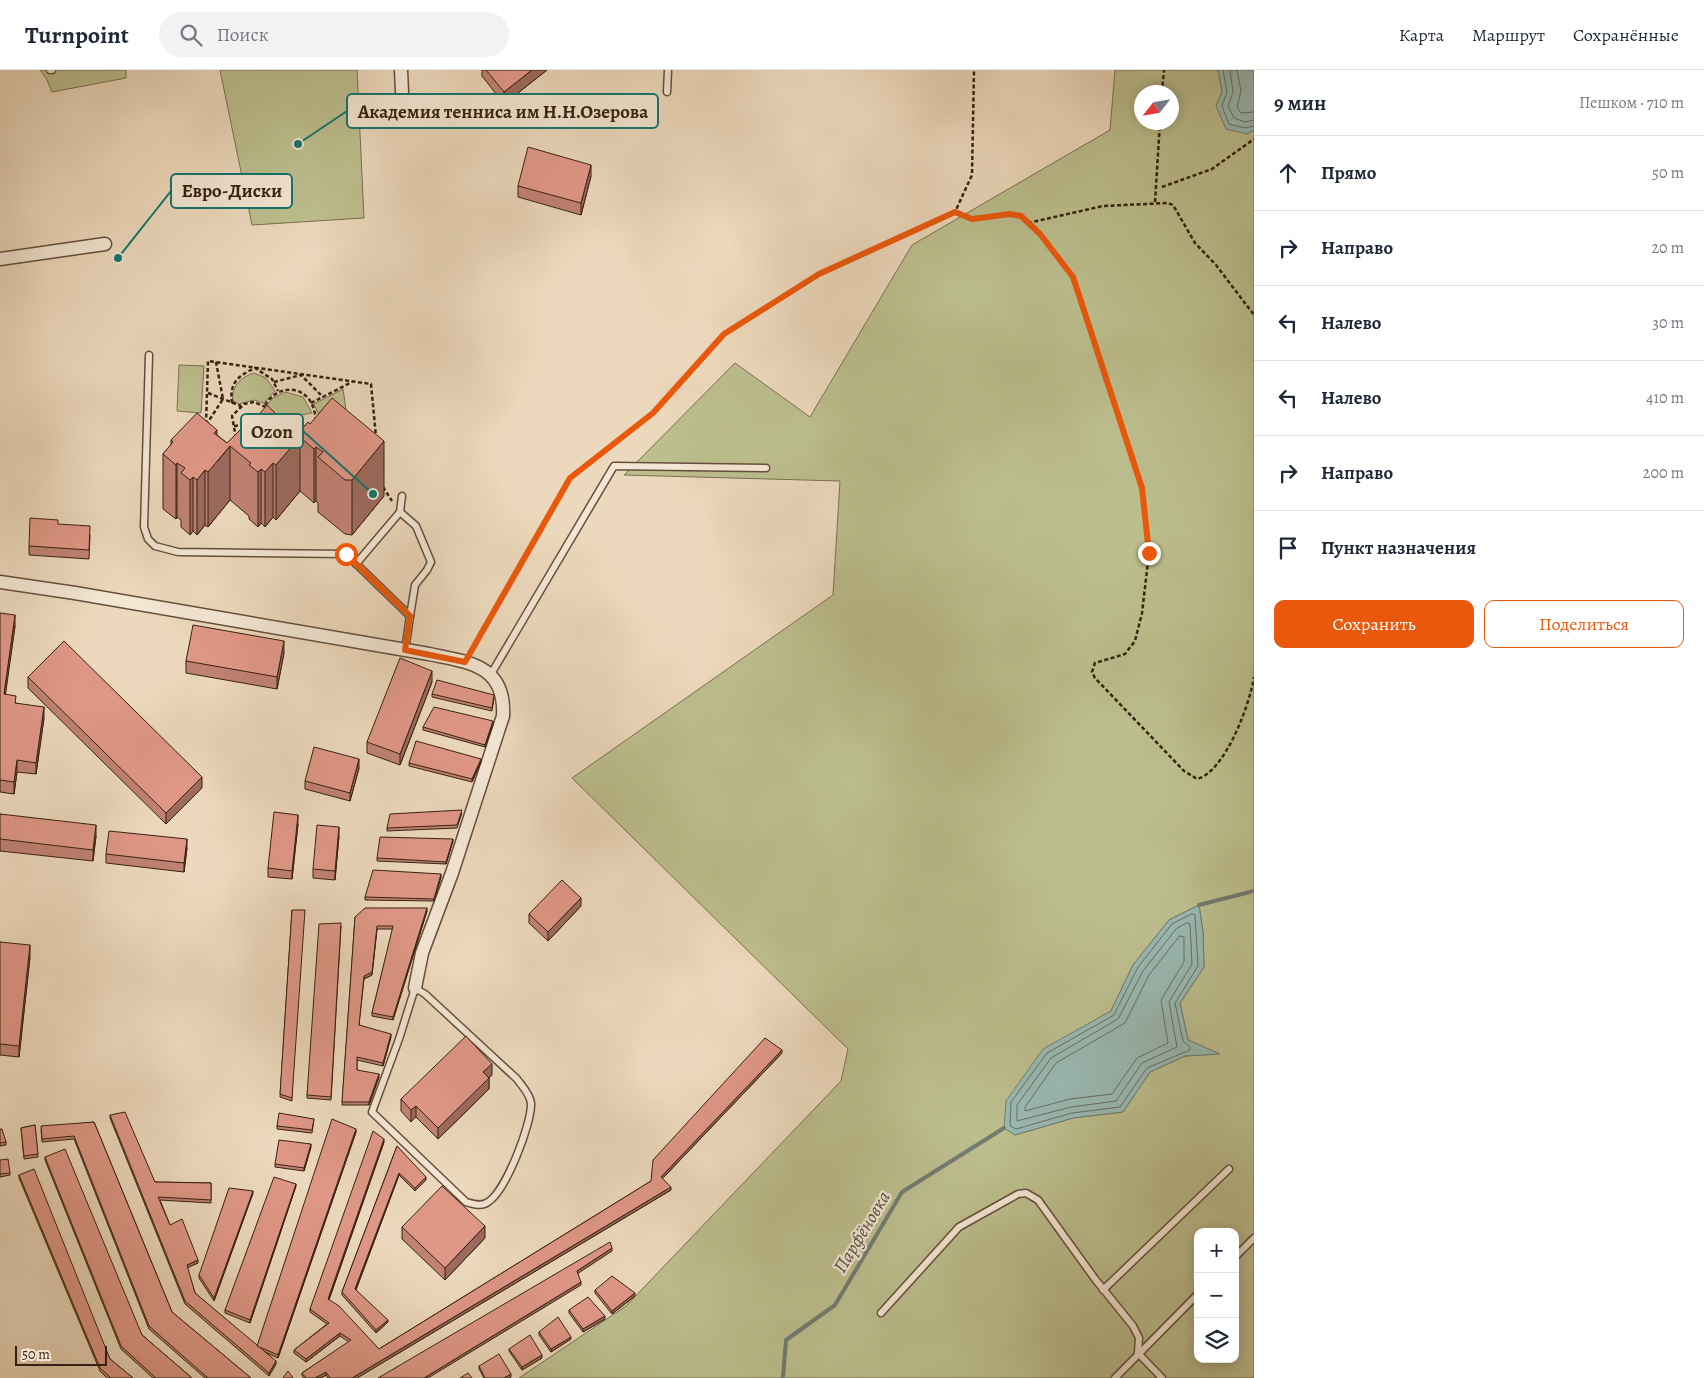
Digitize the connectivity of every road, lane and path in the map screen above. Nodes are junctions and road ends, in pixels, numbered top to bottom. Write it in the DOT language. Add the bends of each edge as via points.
graph roads {
  1 [pos="401,70"];
  2 [pos="668,70"];
  3 [pos="974,70"];
  4 [pos="1164,70"];
  5 [pos="1163,85"];
  6 [pos="402,92"];
  7 [pos="667,92"];
  8 [pos="1160,130"];
  9 [pos="1254,139"];
  10 [pos="1162,187"];
  11 [pos="1155,202"];
  12 [pos="955,212"];
  13 [pos="1028,223"];
  14 [pos="105,244"];
  15 [pos="0,259"];
  16 [pos="1254,315"];
  17 [pos="149,355"];
  18 [pos="216,362"];
  19 [pos="255,368"];
  20 [pos="302,374"];
  21 [pos="354,381"];
  22 [pos="274,382"];
  23 [pos="278,392"];
  24 [pos="207,393"];
  25 [pos="323,397"];
  26 [pos="223,399"];
  27 [pos="232,402"];
  28 [pos="311,403"];
  29 [pos="265,405"];
  30 [pos="241,406"];
  31 [pos="271,410"];
  32 [pos="317,422"];
  33 [pos="250,423"];
  34 [pos="234,426"];
  35 [pos="376,441"];
  36 [pos="238,444"];
  37 [pos="766,468"];
  38 [pos="380,483"];
  39 [pos="402,496"];
  40 [pos="400,512"];
  41 [pos="356,564"];
  42 [pos="0,582"];
  43 [pos="410,616"];
  44 [pos="405,650"];
  45 [pos="465,662"];
  46 [pos="491,674"];
  47 [pos="1254,677"];
  48 [pos="415,988"];
  49 [pos="1229,1169"];
  50 [pos="1254,1238"];
  51 [pos="1239,1253"];
  52 [pos="1103,1290"];
  53 [pos="1194,1298"];
  54 [pos="882,1314"];
  55 [pos="1138,1353"];
  56 [pos="1115,1378"];
  57 [pos="1162,1378"];
  1 -- 6 [label="street"];
  2 -- 7 [label="lane"];
  3 -- 12 [label="path" via="972,175"];
  4 -- 5 [label="path"];
  8 -- 11 [label="path"];
  9 -- 10 [label="path" via="1212,169"];
  11 -- 13 [label="path" via="1102,206"];
  11 -- 16 [label="path" via="1173,205 1195,243 1216,264"];
  12 -- 13 [label="path" via="972,219 1010,214 1021,216"];
  12 -- 45 [label="path" via="819,274 724,334 653,413 570,478"];
  13 -- 47 [label="path" via="1073,277 1142,488 1149,553 1142,613 1135,641 1125,654 1095,663 1092,672 1184,771 1196,779 1213,770 1239,725"];
  14 -- 15 [label="street"];
  17 -- 41 [label="lane" via="144,527 151,543 178,552 346,554"];
  18 -- 19 [label="path"];
  18 -- 24 [label="path" via="208,360"];
  18 -- 26 [label="path"];
  19 -- 20 [label="path"];
  19 -- 22 [label="path"];
  19 -- 27 [label="path" via="233,383"];
  20 -- 21 [label="path"];
  20 -- 22 [label="path"];
  20 -- 25 [label="path"];
  21 -- 25 [label="path"];
  21 -- 35 [label="path" via="372,384"];
  22 -- 23 [label="path"];
  23 -- 28 [label="path" via="294,390"];
  23 -- 29 [label="path"];
  24 -- 26 [label="path"];
  24 -- 26 [label="path" via="206,427"];
  25 -- 28 [label="path"];
  26 -- 27 [label="path"];
  27 -- 30 [label="path"];
  28 -- 32 [label="path"];
  29 -- 30 [label="path" via="254,402"];
  29 -- 31 [label="path"];
  30 -- 34 [label="path" via="232,416"];
  33 -- 34 [label="path"];
  34 -- 36 [label="path"];
  37 -- 46 [label="lane" via="614,466"];
  38 -- 40 [label="path"];
  39 -- 40 [label="lane"];
  40 -- 41 [label="lane"];
  40 -- 43 [label="lane" via="416,526 431,562 415,585"];
  41 -- 43 [label="lane"];
  42 -- 44 [label="street"];
  43 -- 44 [label="lane"];
  44 -- 45 [label="street"];
  45 -- 46 [label="street"];
  46 -- 48 [label="street" via="504,701 503,716 452,873 422,953"];
  48 -- 48 [label="lane" via="372,1112 466,1202 488,1203 501,1189 516,1159 530,1103 527,1092 517,1079"];
  49 -- 52 [label="lane"];
  50 -- 51 [label="lane"];
  52 -- 54 [label="lane" via="1038,1200 1026,1193 1011,1198 960,1228"];
  52 -- 55 [label="lane" via="1133,1326 1139,1338"];
  53 -- 55 [label="lane"];
  55 -- 56 [label="lane"];
  55 -- 57 [label="lane"];
}
